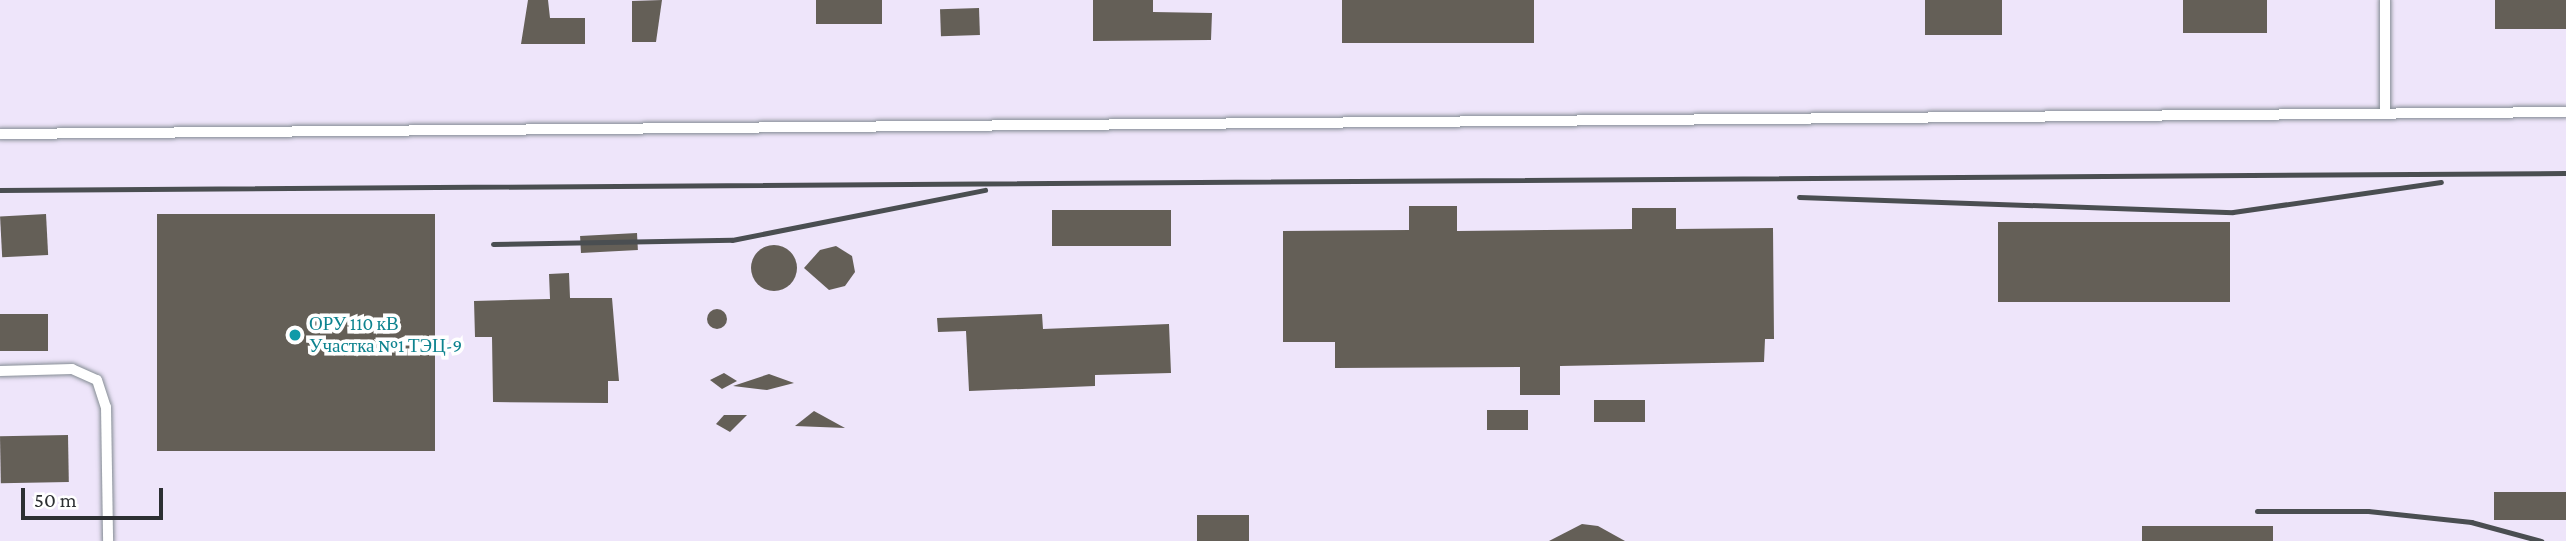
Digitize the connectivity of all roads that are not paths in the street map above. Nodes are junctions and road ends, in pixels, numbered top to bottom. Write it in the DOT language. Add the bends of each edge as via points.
graph roads {
  1 [pos="2385,0"];
  2 [pos="2566,112"];
  3 [pos="2385,113"];
  4 [pos="0,134"];
  5 [pos="0,371"];
  6 [pos="108,541"];
  1 -- 3 [label="lane"];
  2 -- 3 [label="lane"];
  3 -- 4 [label="lane"];
  5 -- 6 [label="lane" via="72,369 97,380 106,407"];
}
